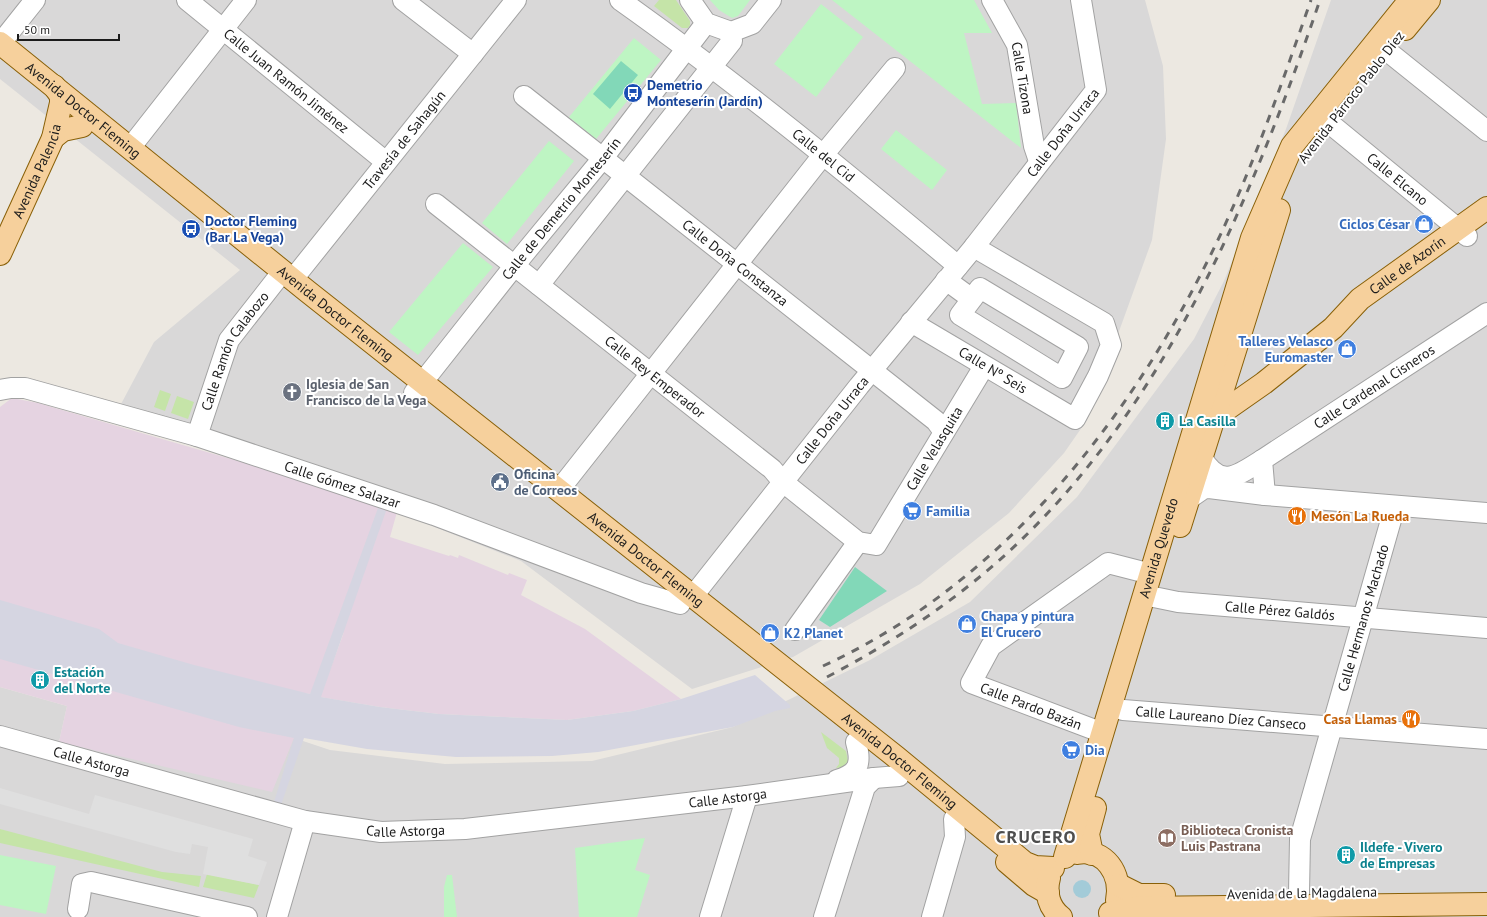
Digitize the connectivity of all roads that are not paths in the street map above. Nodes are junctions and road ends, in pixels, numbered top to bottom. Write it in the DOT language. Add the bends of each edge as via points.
graph roads {
  1 [pos="34,0"];
  2 [pos="187,0"];
  3 [pos="246,0"];
  4 [pos="403,0"];
  5 [pos="516,0"];
  6 [pos="620,0"];
  7 [pos="690,0"];
  8 [pos="771,0"];
  9 [pos="992,0"];
  10 [pos="1081,0"];
  11 [pos="1410,0"];
  12 [pos="1429,0"];
  13 [pos="706,22"];
  14 [pos="224,29"];
  15 [pos="731,32"];
  16 [pos="1382,47"];
  17 [pos="0,48"];
  18 [pos="687,48"];
  19 [pos="472,54"];
  20 [pos="712,66"];
  21 [pos="895,68"];
  22 [pos="48,90"];
  23 [pos="524,96"];
  24 [pos="60,109"];
  25 [pos="1328,122"];
  26 [pos="82,126"];
  27 [pos="1487,131"];
  28 [pos="53,138"];
  29 [pos="130,148"];
  30 [pos="823,155"];
  31 [pos="603,158"];
  32 [pos="1040,161"];
  33 [pos="386,162"];
  34 [pos="626,176"];
  35 [pos="436,204"];
  36 [pos="1487,208"];
  37 [pos="0,222"];
  38 [pos="1487,222"];
  39 [pos="1463,232"];
  40 [pos="1259,242"];
  41 [pos="974,246"];
  42 [pos="0,254"];
  43 [pos="737,264"];
  44 [pos="514,266"];
  45 [pos="952,273"];
  46 [pos="283,277"];
  47 [pos="539,286"];
  48 [pos="972,299"];
  49 [pos="1487,313"];
  50 [pos="911,322"];
  51 [pos="1231,362"];
  52 [pos="1069,363"];
  53 [pos="1285,366"];
  54 [pos="872,370"];
  55 [pos="980,373"];
  56 [pos="650,374"];
  57 [pos="1098,376"];
  58 [pos="1250,378"];
  59 [pos="418,388"];
  60 [pos="0,390"];
  61 [pos="1213,405"];
  62 [pos="944,432"];
  63 [pos="197,436"];
  64 [pos="1197,458"];
  65 [pos="1262,460"];
  66 [pos="783,482"];
  67 [pos="1216,489"];
  68 [pos="559,490"];
  69 [pos="1265,495"];
  70 [pos="1190,498"];
  71 [pos="1487,498"];
  72 [pos="1395,506"];
  73 [pos="1467,511"];
  74 [pos="1487,513"];
  75 [pos="867,543"];
  76 [pos="1150,574"];
  77 [pos="1150,596"];
  78 [pos="686,600"];
  79 [pos="1362,618"];
  80 [pos="1487,628"];
  81 [pos="795,630"];
  82 [pos="1123,710"];
  83 [pos="1331,726"];
  84 [pos="1103,733"];
  85 [pos="0,736"];
  86 [pos="1487,739"];
  87 [pos="856,742"];
  88 [pos="899,776"];
  89 [pos="874,778"];
  90 [pos="822,785"];
  91 [pos="747,796"];
  92 [pos="954,819"];
  93 [pos="305,821"];
  94 [pos="1092,854"];
  95 [pos="1059,863"];
  96 [pos="1119,885"];
  97 [pos="1487,890"];
  98 [pos="1048,893"];
  99 [pos="1299,893"];
  100 [pos="1487,904"];
  101 [pos="78,909"];
  102 [pos="1108,915"];
  103 [pos="247,917"];
  104 [pos="277,917"];
  105 [pos="710,917"];
  106 [pos="824,917"];
  107 [pos="932,917"];
  108 [pos="1060,917"];
  1 -- 17 [label="street"];
  2 -- 14 [label="street, Calle Juan Ramón Jiménez"];
  3 -- 14 [label="street"];
  4 -- 19 [label="street"];
  5 -- 19 [label="street, Travesía de Sahagún"];
  6 -- 18 [label="street, Calle del Cid"];
  7 -- 13 [label="street"];
  8 -- 15 [label="street" via="752,24"];
  9 -- 32 [label="street, Calle Tizona" via="1017,45 1034,146"];
  10 -- 32 [label="street, Calle Doña Urraca" via="1096,90"];
  11 -- 16 [label="main road, Avenida Párroco Pablo Díez"];
  12 -- 16 [label="main road, Avenida Párroco Pablo Díez"];
  13 -- 15 [label="street"];
  13 -- 18 [label="street, Calle de Demetrio Monteserín"];
  14 -- 29 [label="street"];
  14 -- 33 [label="street, Calle Juan Ramón Jiménez"];
  15 -- 20 [label="street, Calle de Demetrio Monteserín" via="732,41"];
  16 -- 25 [label="main road, Avenida Párroco Pablo Díez"];
  16 -- 27 [label="street"];
  16 -- 40 [label="main road, Avenida Párroco Pablo Díez" via="1292,146"];
  17 -- 22 [label="main road, Avenida Doctor Fleming"];
  18 -- 20 [label="street, Calle del Cid"];
  18 -- 31 [label="street, Calle de Demetrio Monteserín"];
  19 -- 33 [label="street, Travesía de Sahagún"];
  20 -- 30 [label="street, Calle del Cid"];
  20 -- 34 [label="street, Calle de Demetrio Monteserín"];
  21 -- 30 [label="street"];
  22 -- 24 [label="main road, Avenida Doctor Fleming"];
  22 -- 29 [label="main road, Avenida Doctor Fleming"];
  22 -- 37 [label="main road, Avenida Palencia" via="48,111 45,121"];
  23 -- 31 [label="street, Calle Doña Constanza"];
  24 -- 26 [label="main road, Avenida Doctor Fleming"];
  24 -- 28 [label="main road, Avenida Palencia"];
  25 -- 39 [label="street, Calle Elcano"];
  25 -- 40 [label="main road, Avenida Párroco Pablo Díez" via="1302,156"];
  26 -- 28 [label="main road" via="63,130"];
  26 -- 46 [label="main road, Avenida Doctor Fleming"];
  28 -- 42 [label="main road, Avenida Palencia"];
  29 -- 46 [label="main road, Avenida Doctor Fleming"];
  30 -- 43 [label="street"];
  30 -- 45 [label="street, Calle del Cid"];
  31 -- 34 [label="street, Calle Doña Constanza"];
  31 -- 44 [label="street, Calle de Demetrio Monteserín"];
  32 -- 41 [label="street, Calle Doña Urraca"];
  33 -- 46 [label="street, Travesía de Sahagún"];
  34 -- 43 [label="street, Calle Doña Constanza"];
  34 -- 47 [label="street, Calle de Demetrio Monteserín"];
  35 -- 44 [label="street, Calle Rey Emperador"];
  36 -- 39 [label="main road, Calle de Azorín"];
  38 -- 39 [label="main road, Calle de Azorín"];
  39 -- 53 [label="main road, Calle de Azorín" via="1345,324 1333,328"];
  40 -- 51 [label="main road, Avenida Quevedo"];
  40 -- 61 [label="main road, Avenida Quevedo"];
  41 -- 45 [label="street, Calle Doña Urraca"];
  41 -- 57 [label="street" via="1104,323 1111,345"];
  43 -- 54 [label="street, Calle Doña Constanza"];
  43 -- 56 [label="street"];
  44 -- 47 [label="street, Calle Rey Emperador"];
  44 -- 59 [label="street, Calle de Demetrio Monteserín"];
  45 -- 48 [label="street, Calle del Cid"];
  45 -- 50 [label="street, Calle Doña Urraca"];
  46 -- 59 [label="main road, Avenida Doctor Fleming"];
  46 -- 63 [label="street, Calle Ramón Calabozo" via="229,340"];
  47 -- 56 [label="street, Calle Rey Emperador"];
  48 -- 52 [label="street" via="980,288 1078,347"];
  48 -- 52 [label="street" via="960,315 1062,378"];
  49 -- 65 [label="street, Calle Cardenal Cisneros"];
  50 -- 54 [label="street, Calle Doña Urraca"];
  50 -- 57 [label="street, Calle Nº Seis" via="1076,419"];
  51 -- 58 [label="main road" via="1238,374"];
  51 -- 61 [label="main road, Avenida Quevedo"];
  52 -- 57 [label="street"];
  53 -- 58 [label="main road, Calle de Azorín" via="1272,369 1263,376"];
  53 -- 61 [label="main road, Calle de Azorín" via="1264,383"];
  54 -- 62 [label="street, Calle Doña Constanza" via="936,421"];
  54 -- 66 [label="street, Calle Doña Urraca"];
  55 -- 62 [label="street, Calle Velasquita"];
  56 -- 66 [label="street, Calle Rey Emperador" via="772,469"];
  56 -- 68 [label="street"];
  58 -- 61 [label="main road, Calle de Azorín"];
  59 -- 68 [label="main road, Avenida Doctor Fleming"];
  59 -- 78 [label="main road, Avenida Doctor Fleming"];
  60 -- 63 [label="street, Calle Gómez Salazar" via="25,388"];
  61 -- 64 [label="main road, Avenida Quevedo"];
  62 -- 75 [label="street, Calle Velasquita"];
  63 -- 78 [label="street, Calle Gómez Salazar" via="434,515 641,593"];
  64 -- 65 [label="street, Calle Cardenal Cisneros" via="1219,477 1231,478"];
  64 -- 67 [label="street" via="1209,486"];
  64 -- 70 [label="main road, Avenida Quevedo"];
  64 -- 76 [label="main road, Avenida Quevedo"];
  65 -- 69 [label="street"];
  66 -- 75 [label="street, Calle Rey Emperador"];
  66 -- 78 [label="street, Calle Doña Urraca"];
  67 -- 69 [label="street"];
  67 -- 70 [label="street" via="1203,489"];
  68 -- 78 [label="main road, Avenida Doctor Fleming"];
  69 -- 72 [label="street"];
  70 -- 77 [label="main road, Avenida Quevedo"];
  71 -- 73 [label="street"];
  72 -- 73 [label="street"];
  72 -- 79 [label="street, Calle Hermanos Machado"];
  73 -- 74 [label="street"];
  75 -- 81 [label="street, Calle Velasquita"];
  76 -- 77 [label="main road, Avenida Quevedo"];
  76 -- 84 [label="street, Calle Pardo Bazán" via="1108,563 991,646 971,683"];
  77 -- 79 [label="street, Calle Pérez Galdós" via="1178,602"];
  77 -- 82 [label="main road, Avenida Quevedo"];
  77 -- 84 [label="main road, Avenida Quevedo"];
  78 -- 87 [label="main road, Avenida Doctor Fleming"];
  78 -- 95 [label="main road, Avenida Doctor Fleming" via="896,757 1025,863 1035,867"];
  79 -- 80 [label="street, Calle Pérez Galdós"];
  79 -- 83 [label="street, Calle Hermanos Machado"];
  82 -- 83 [label="street, Calle Laureano Díez Canseco"];
  82 -- 94 [label="main road, Avenida Quevedo" via="1088,834"];
  83 -- 86 [label="street, Calle Laureano Díez Canseco"];
  83 -- 99 [label="street, Calle Hermanos Machado" via="1300,839"];
  84 -- 95 [label="main road, Avenida Quevedo"];
  85 -- 93 [label="street, Calle Astorga"];
  87 -- 88 [label="main road, Avenida Doctor Fleming"];
  87 -- 90 [label="street, Calle Astorga" via="860,760 854,772"];
  88 -- 89 [label="street, Calle Astorga"];
  88 -- 92 [label="main road, Avenida Doctor Fleming"];
  89 -- 90 [label="street, Calle Astorga"];
  89 -- 106 [label="street" via="865,787"];
  90 -- 91 [label="street, Calle Astorga"];
  91 -- 93 [label="street, Calle Astorga" via="428,832 381,832"];
  91 -- 105 [label="street"];
  92 -- 98 [label="main road, Avenida Doctor Fleming" via="1034,885"];
  92 -- 107 [label="street" via="955,837"];
  93 -- 104 [label="street"];
  94 -- 95 [label="main road, Avenida Doctor Fleming" via="1079,852"];
  94 -- 96 [label="main road" via="1108,864"];
  95 -- 98 [label="main road, Avenida Quevedo" via="1048,881"];
  96 -- 99 [label="main road, Avenida de la Magdalena" via="1139,895"];
  96 -- 102 [label="main road" via="1116,902"];
  97 -- 99 [label="main road, Avenida de la Magdalena"];
  98 -- 108 [label="main road" via="1051,906"];
  100 -- 102 [label="main road, Avenida de la Magdalena" via="1133,908"];
  101 -- 103 [label="street" via="82,884 91,882"];
}
